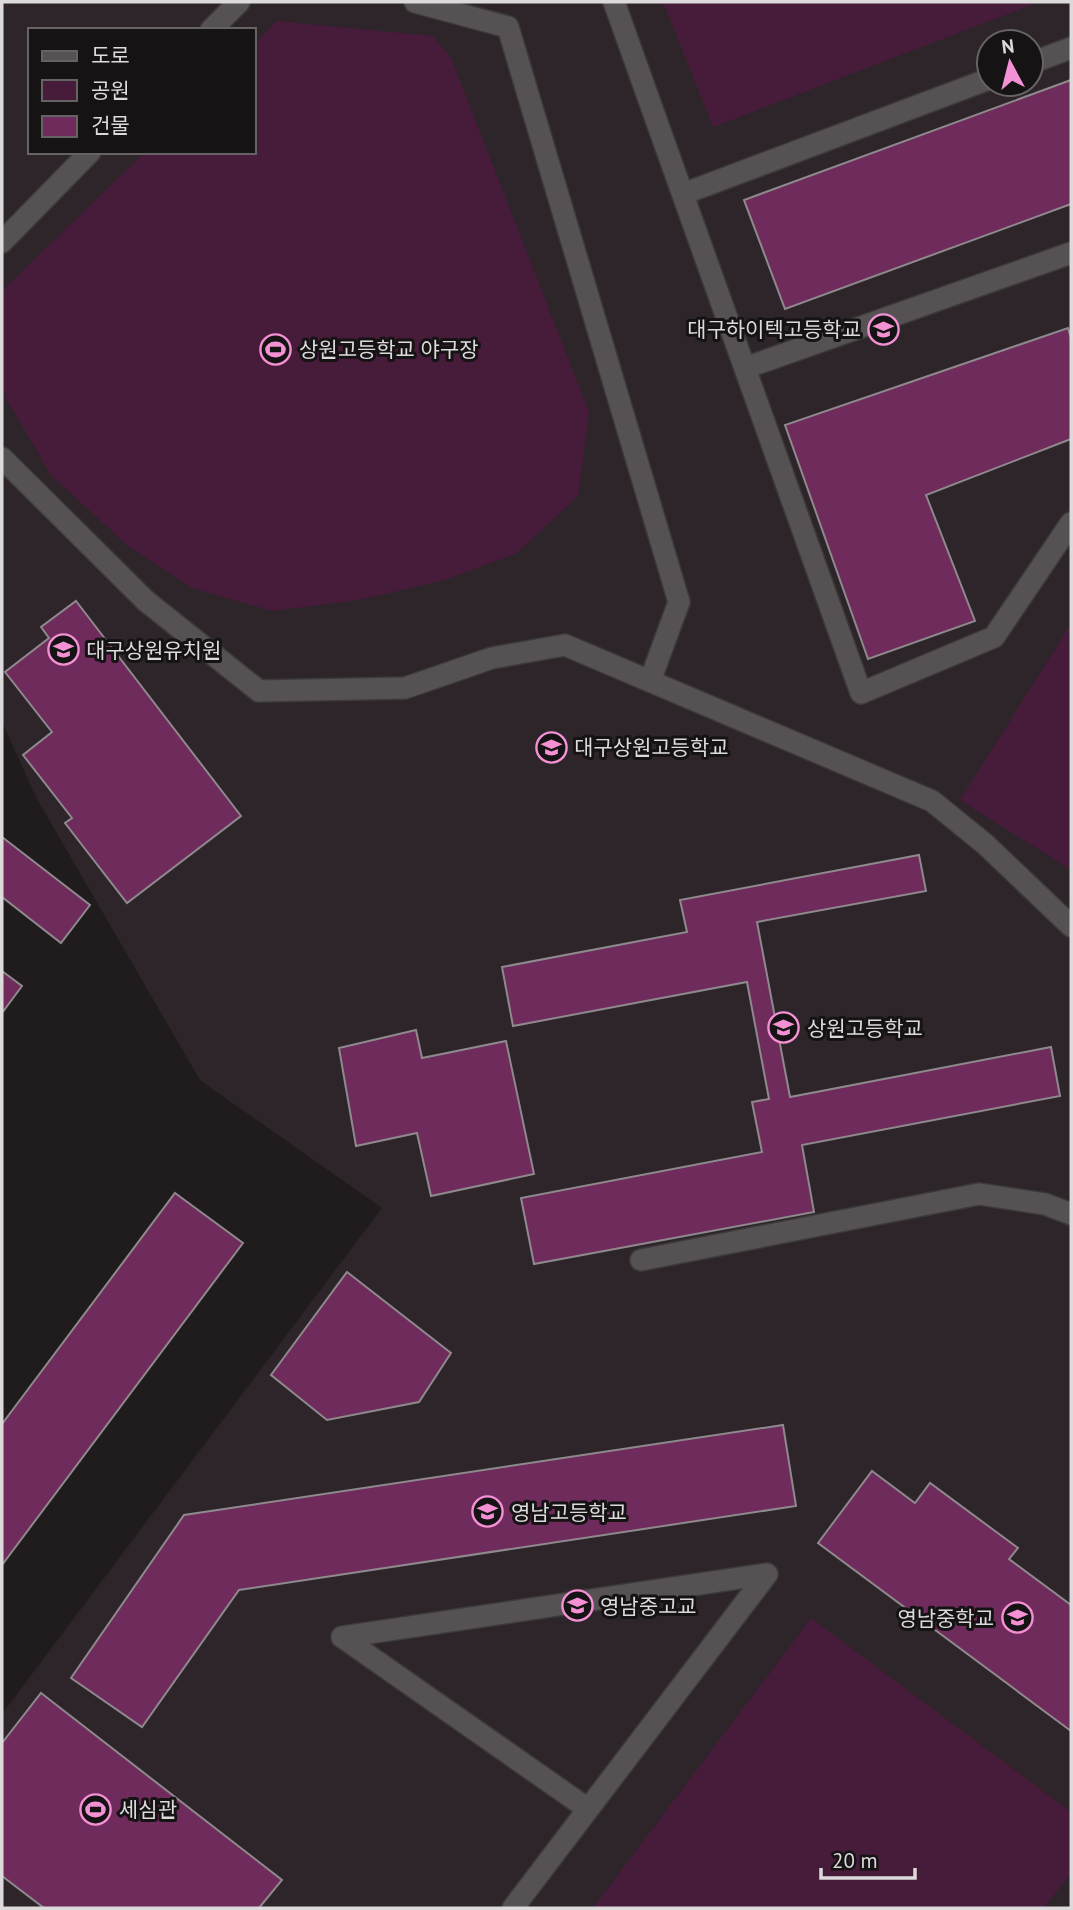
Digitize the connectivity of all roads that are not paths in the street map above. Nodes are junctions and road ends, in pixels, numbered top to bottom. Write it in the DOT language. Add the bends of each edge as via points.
graph roads {
  1 [pos="239,2"];
  2 [pos="415,2"];
  3 [pos="614,2"];
  4 [pos="213,28"];
  5 [pos="1071,48"];
  6 [pos="1045,58"];
  7 [pos="975,84"];
  8 [pos="88,154"];
  9 [pos="683,194"];
  10 [pos="2,242"];
  11 [pos="1071,253"];
  12 [pos="745,368"];
  13 [pos="2,457"];
  14 [pos="1071,523"];
  15 [pos="650,681"];
  16 [pos="1071,926"];
  17 [pos="1071,1214"];
  18 [pos="641,1260"];
  19 [pos="588,1809"];
  20 [pos="513,1908"];
  1 -- 4 [label="lane"];
  2 -- 15 [label="lane" via="508,27 678,601"];
  3 -- 9 [label="lane"];
  5 -- 6 [label="lane"];
  7 -- 9 [label="lane"];
  8 -- 10 [label="lane"];
  9 -- 12 [label="lane"];
  11 -- 12 [label="lane"];
  12 -- 14 [label="lane" via="862,693 994,637"];
  13 -- 15 [label="lane" via="146,601 258,691 405,688 492,658 565,645"];
  15 -- 16 [label="lane" via="932,801"];
  17 -- 18 [label="lane" via="1045,1204 979,1194"];
  19 -- 19 [label="lane" via="767,1574 342,1637 476,1731"];
  19 -- 20 [label="lane"];
}
